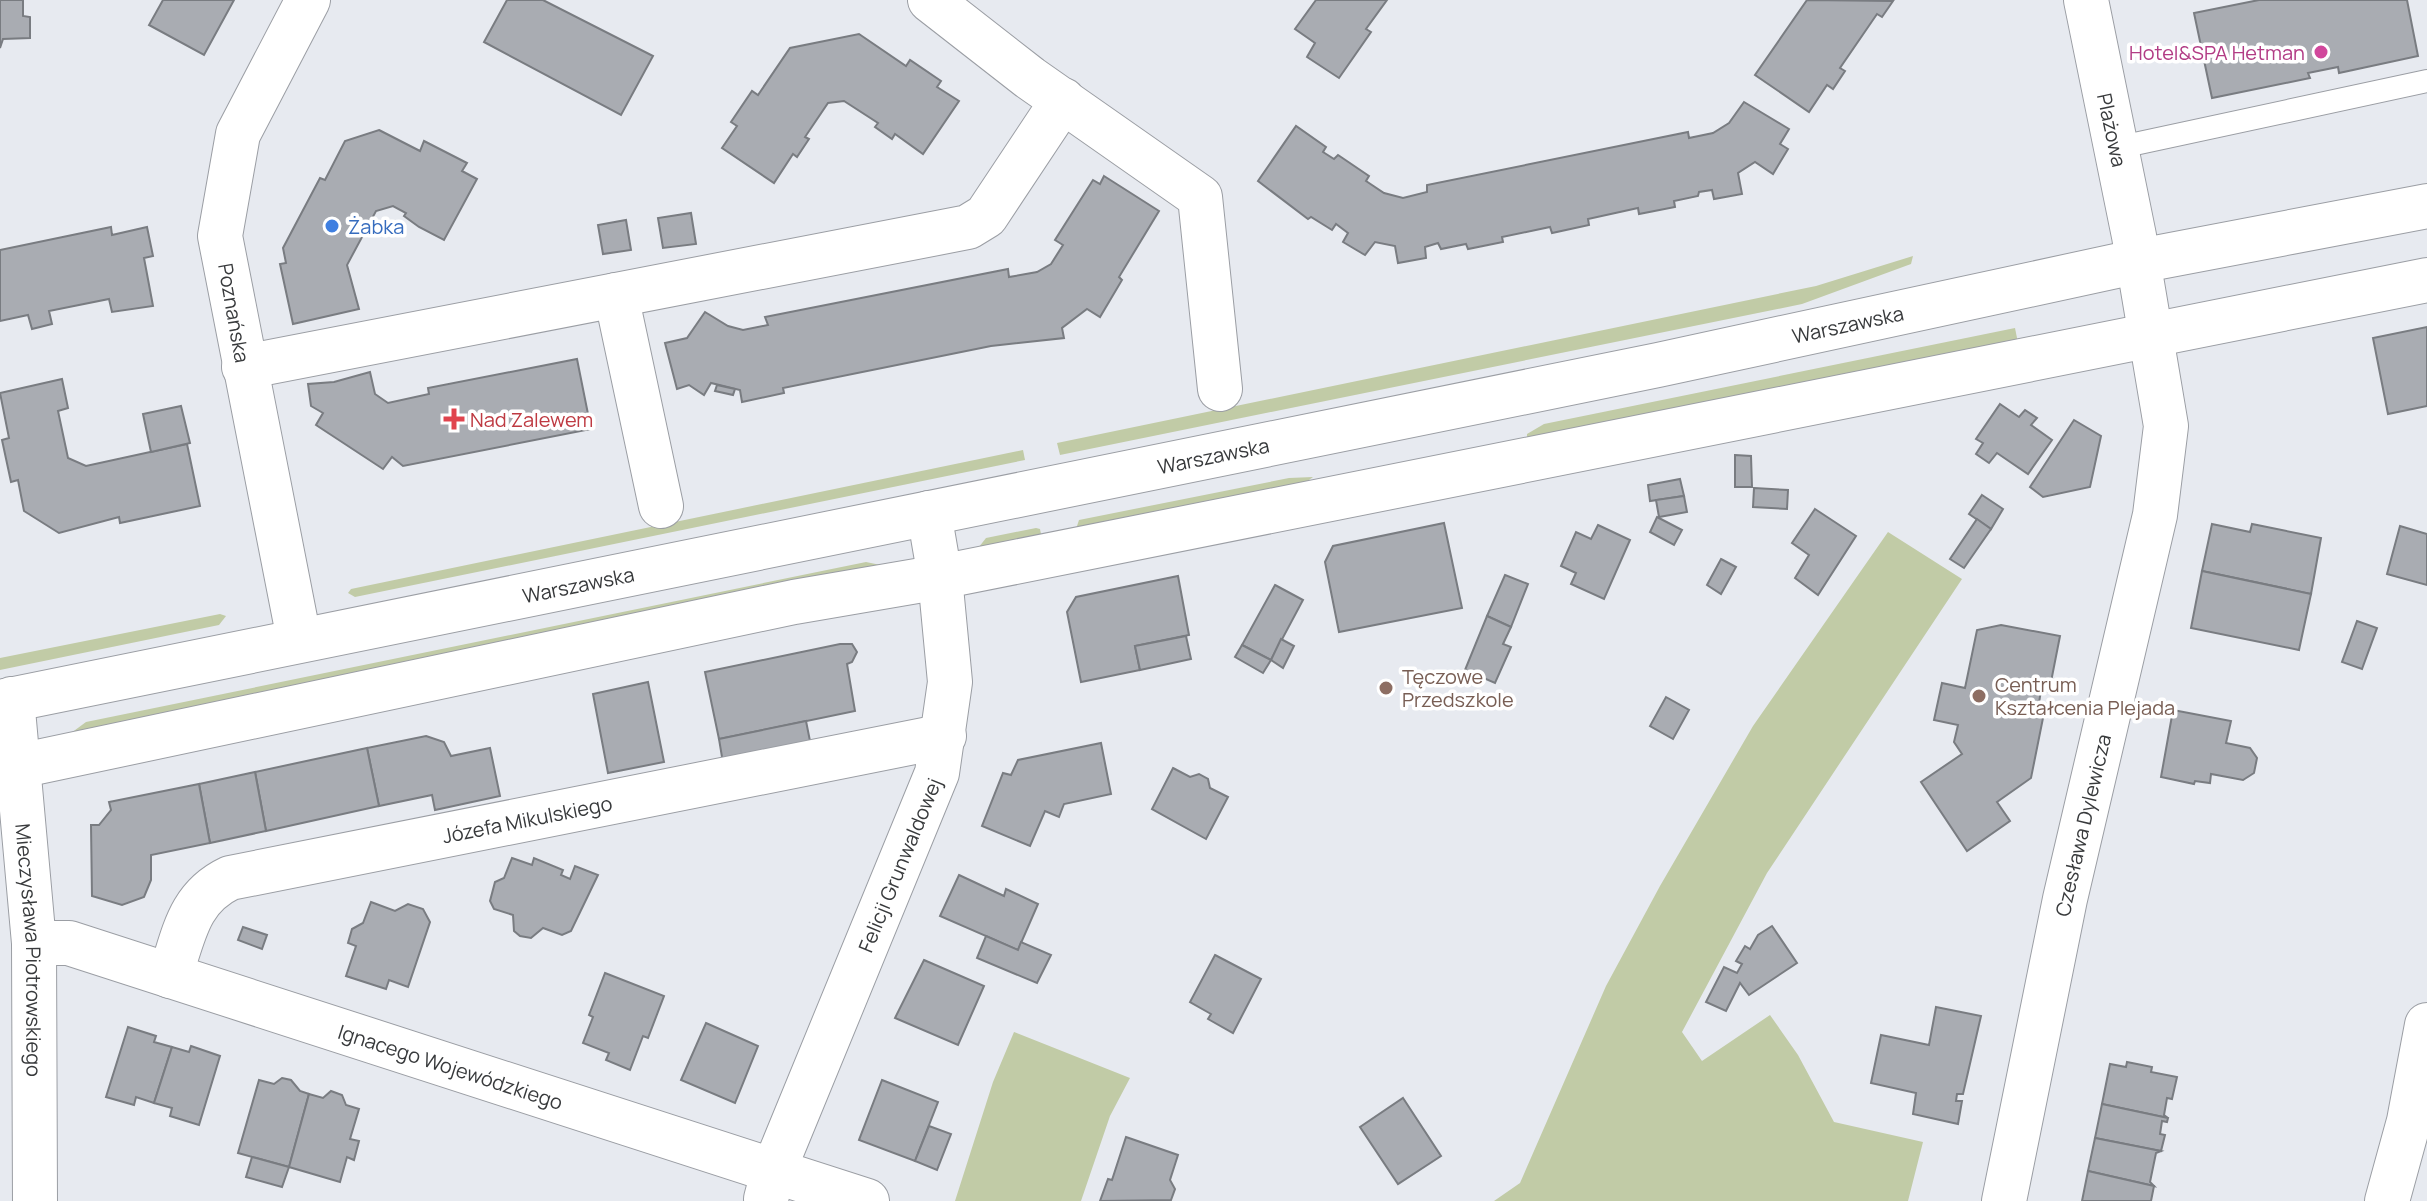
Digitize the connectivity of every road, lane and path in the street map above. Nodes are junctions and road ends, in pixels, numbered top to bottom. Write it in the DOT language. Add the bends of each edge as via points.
graph roads {
  1 [pos="308,0"];
  2 [pos="930,0"];
  3 [pos="2086,0"];
  4 [pos="2427,81"];
  5 [pos="1063,100"];
  6 [pos="2116,148"];
  7 [pos="2427,206"];
  8 [pos="2139,261"];
  9 [pos="2427,280"];
  10 [pos="616,295"];
  11 [pos="2151,335"];
  12 [pos="244,367"];
  13 [pos="1220,389"];
  14 [pos="661,506"];
  15 [pos="929,513"];
  16 [pos="940,577"];
  17 [pos="299,639"];
  18 [pos="6,700"];
  19 [pos="944,736"];
  20 [pos="10,768"];
  21 [pos="34,943"];
  22 [pos="170,976"];
  23 [pos="2427,1025"];
  24 [pos="770,1187"];
  25 [pos="35,1201"];
  26 [pos="867,1201"];
  27 [pos="2004,1201"];
  28 [pos="2387,1201"];
  1 -- 12 [label="street, Poznańska" via="238,134 232,163 220,236"];
  2 -- 5 [label="street"];
  3 -- 6 [label="street, Plażowa"];
  4 -- 6 [label="lane"];
  5 -- 10 [label="street" via="986,216 968,227"];
  5 -- 13 [label="street" via="1200,197"];
  6 -- 8 [label="street, Plażowa"];
  7 -- 8 [label="street, Warszawska"];
  8 -- 11 [label="street, Czesława Dylewicza"];
  8 -- 15 [label="street, Warszawska"];
  9 -- 11 [label="street"];
  10 -- 12 [label="street"];
  10 -- 14 [label="street"];
  11 -- 16 [label="street"];
  11 -- 27 [label="street, Czesława Dylewicza" via="2166,426 2155,515 2065,899"];
  12 -- 17 [label="street, Poznańska"];
  15 -- 16 [label="street, Felicji Grunwaldowej"];
  15 -- 17 [label="street, Warszawska"];
  16 -- 19 [label="street, Felicji Grunwaldowej" via="950,682"];
  16 -- 20 [label="street" via="794,602"];
  17 -- 18 [label="street, Warszawska"];
  18 -- 20 [label="street, Mieczysława Piotrowskiego"];
  19 -- 22 [label="street, Józefa Mikulskiego" via="230,878 196,902"];
  19 -- 24 [label="street, Felicji Grunwaldowej" via="937,773"];
  20 -- 21 [label="street, Mieczysława Piotrowskiego"];
  21 -- 22 [label="street, Ignacego Wojewódzkiego" via="69,943"];
  21 -- 25 [label="street, Mieczysława Piotrowskiego"];
  22 -- 24 [label="street, Ignacego Wojewódzkiego"];
  23 -- 28 [label="street"];
  24 -- 26 [label="street, Ignacego Wojewódzkiego"];
}
